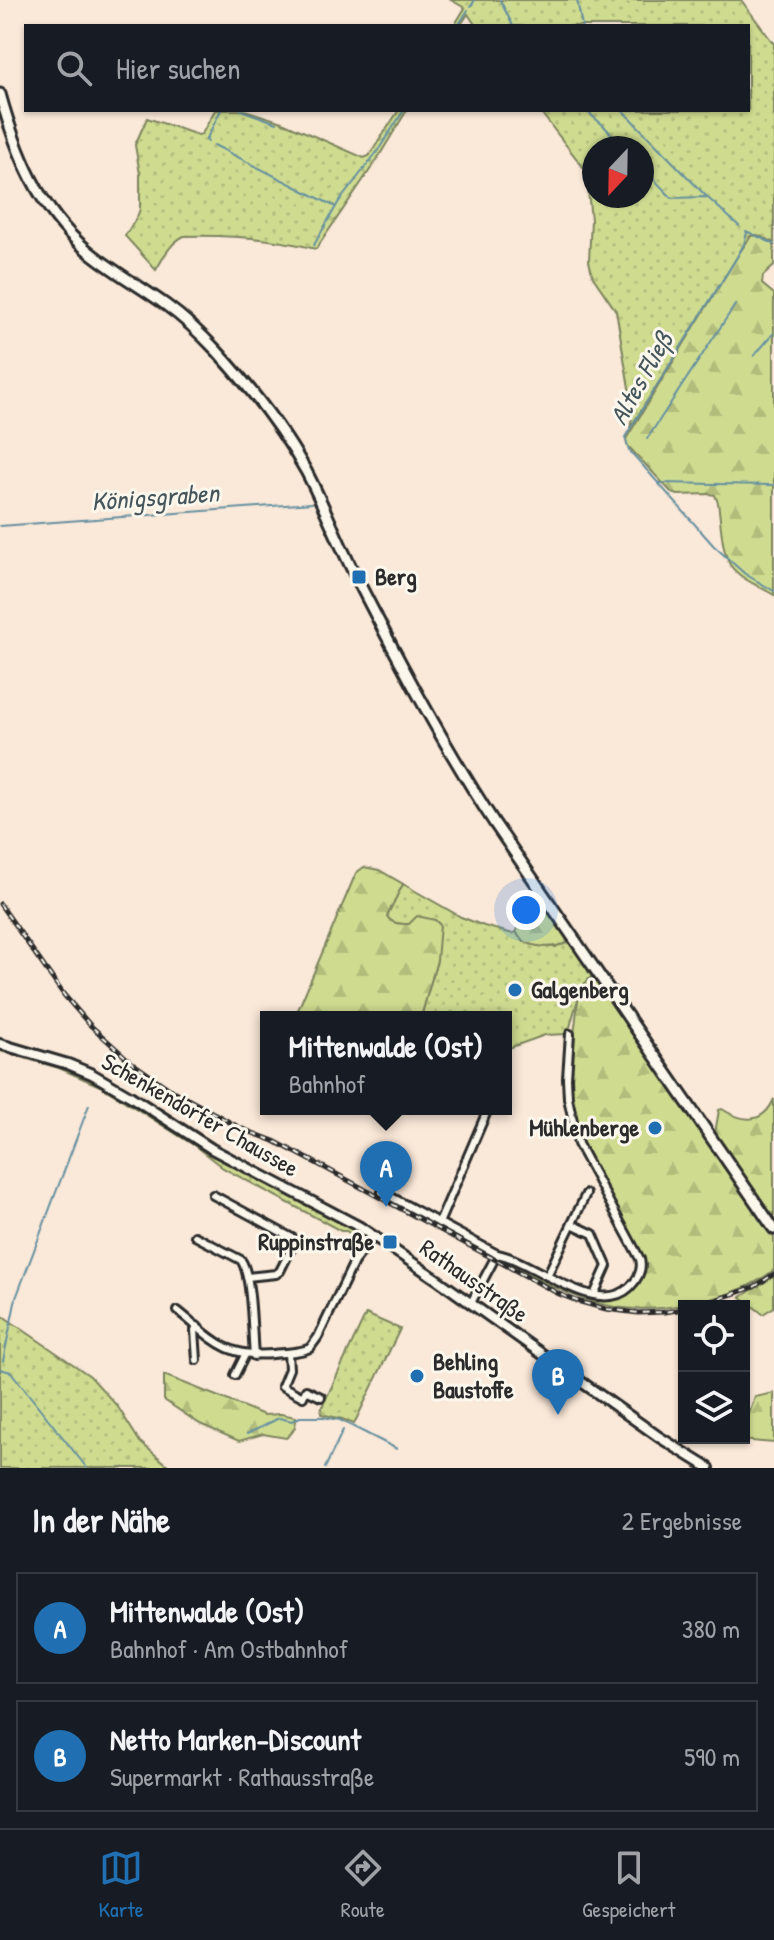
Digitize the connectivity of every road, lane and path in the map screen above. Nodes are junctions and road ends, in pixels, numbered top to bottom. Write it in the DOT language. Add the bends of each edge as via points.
graph roads {
  1 [pos="0,94"];
  2 [pos="4,122"];
  3 [pos="570,1034"];
  4 [pos="0,1044"];
  5 [pos="485,1115"];
  6 [pos="382,1192"];
  7 [pos="586,1194"];
  8 [pos="213,1195"];
  9 [pos="439,1223"];
  10 [pos="572,1224"];
  11 [pos="774,1229"];
  12 [pos="195,1236"];
  13 [pos="374,1236"];
  14 [pos="497,1254"];
  15 [pos="547,1276"];
  16 [pos="247,1277"];
  17 [pos="594,1295"];
  18 [pos="471,1303"];
  19 [pos="178,1311"];
  20 [pos="197,1326"];
  21 [pos="288,1353"];
  22 [pos="245,1355"];
  23 [pos="254,1356"];
  24 [pos="197,1360"];
  25 [pos="235,1375"];
  26 [pos="321,1397"];
  27 [pos="709,1468"];
  1 -- 2 [label="main road"];
  2 -- 11 [label="main road" via="58,221 78,243 192,326 232,368 297,456 353,572 461,770"];
  3 -- 17 [label="street" via="568,1098 578,1144 642,1266 624,1292"];
  4 -- 13 [label="main road, Schenkendorfer Chaussee" via="92,1074 212,1149"];
  5 -- 9 [label="street"];
  6 -- 9 [label="street"];
  7 -- 10 [label="street"];
  8 -- 16 [label="street" via="295,1241 280,1271"];
  9 -- 14 [label="street"];
  10 -- 15 [label="street"];
  10 -- 17 [label="street" via="593,1234 607,1266"];
  12 -- 16 [label="street" via="241,1260"];
  13 -- 18 [label="main road, Rathausstraße"];
  13 -- 21 [label="street" via="354,1262 314,1343"];
  14 -- 15 [label="street"];
  14 -- 18 [label="street"];
  15 -- 17 [label="street"];
  16 -- 23 [label="street"];
  18 -- 27 [label="main road, Rathausstraße"];
  19 -- 20 [label="street"];
  20 -- 22 [label="street" via="222,1346"];
  20 -- 24 [label="street"];
  21 -- 23 [label="street"];
  21 -- 26 [label="street" via="282,1386 303,1397 306,1390"];
  22 -- 23 [label="street"];
  22 -- 25 [label="street"];
}
